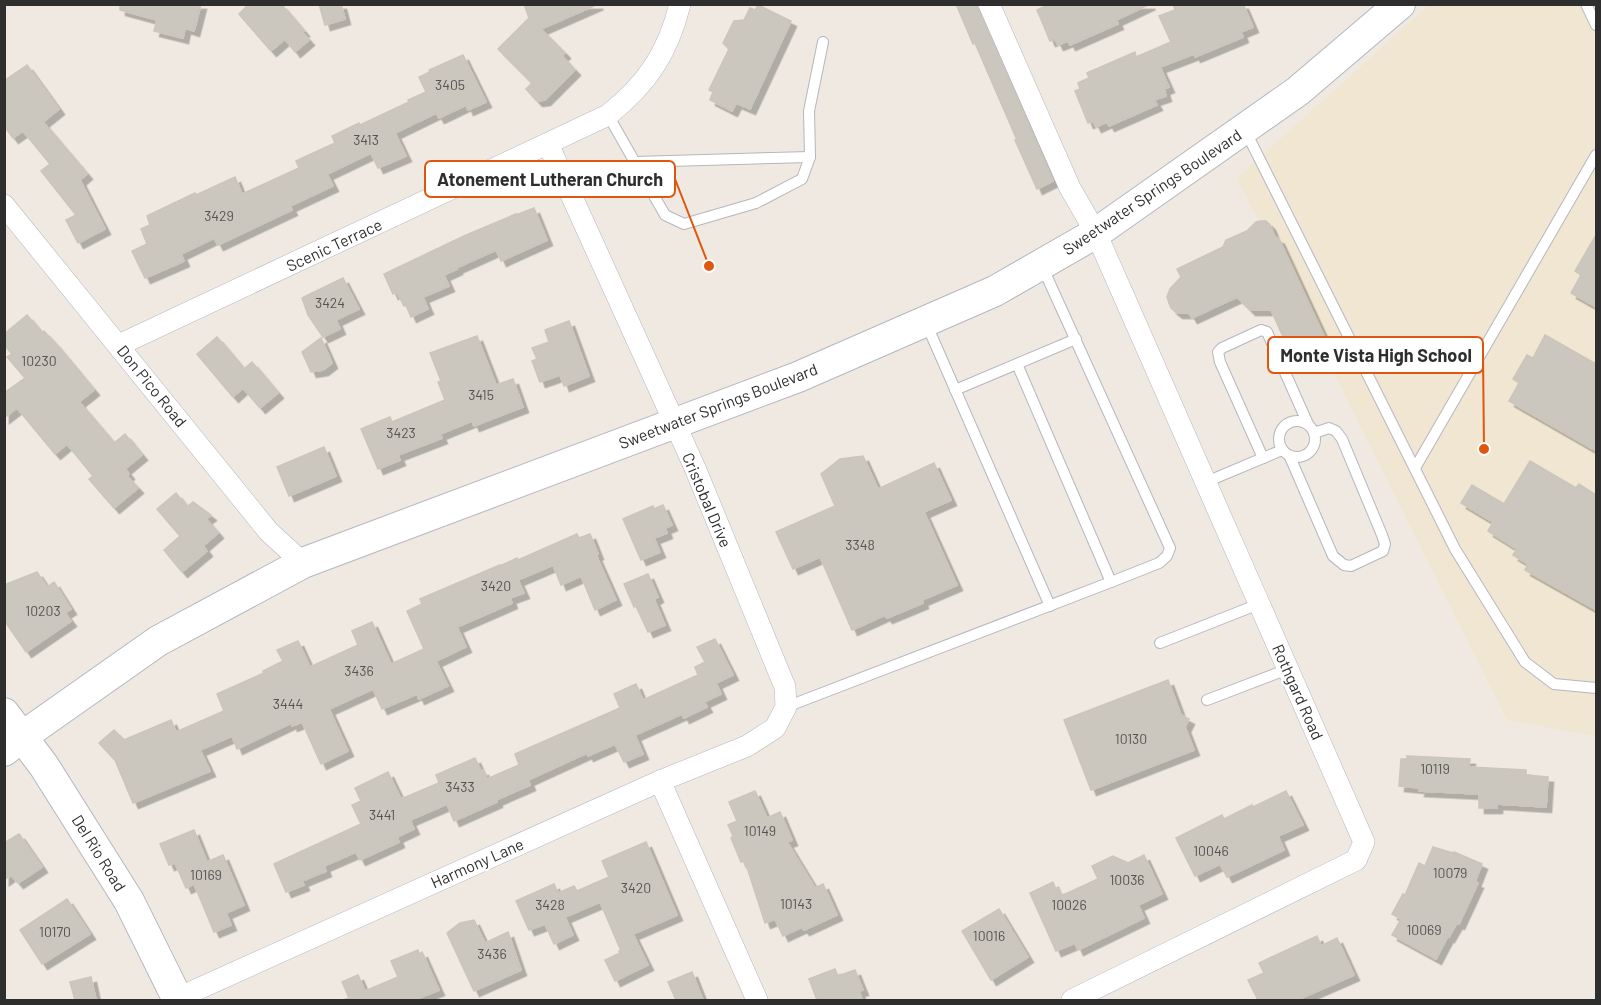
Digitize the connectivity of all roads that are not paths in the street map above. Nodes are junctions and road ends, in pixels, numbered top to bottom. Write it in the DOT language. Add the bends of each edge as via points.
graph roads {
  1 [pos="680,4"];
  2 [pos="989,4"];
  3 [pos="1400,4"];
  4 [pos="1586,4"];
  5 [pos="1596,25"];
  6 [pos="823,42"];
  7 [pos="608,115"];
  8 [pos="1245,129"];
  9 [pos="548,144"];
  10 [pos="1596,155"];
  11 [pos="810,157"];
  12 [pos="635,162"];
  13 [pos="4,205"];
  14 [pos="1096,233"];
  15 [pos="1042,265"];
  16 [pos="925,321"];
  17 [pos="1076,339"];
  18 [pos="119,345"];
  19 [pos="1017,364"];
  20 [pos="955,390"];
  21 [pos="674,423"];
  22 [pos="1311,429"];
  23 [pos="1286,454"];
  24 [pos="1263,458"];
  25 [pos="1415,468"];
  26 [pos="1206,482"];
  27 [pos="303,563"];
  28 [pos="1111,582"];
  29 [pos="1259,604"];
  30 [pos="1050,606"];
  31 [pos="1160,643"];
  32 [pos="1288,669"];
  33 [pos="1596,688"];
  34 [pos="1207,700"];
  35 [pos="786,707"];
  36 [pos="4,713"];
  37 [pos="14,744"];
  38 [pos="660,781"];
  39 [pos="178,999"];
  40 [pos="757,1000"];
  41 [pos="1072,1000"];
  1 -- 7 [label="street, Scenic Terrace" via="657,63 627,100"];
  2 -- 14 [label="street, Rothgard Road" via="1070,188"];
  3 -- 8 [label="main road, Sweetwater Springs Boulevard" via="1298,91"];
  4 -- 5 [label="lane"];
  6 -- 11 [label="lane" via="809,111"];
  7 -- 9 [label="street, Scenic Terrace"];
  7 -- 12 [label="lane"];
  8 -- 14 [label="main road, Sweetwater Springs Boulevard"];
  8 -- 25 [label="lane"];
  9 -- 18 [label="street, Scenic Terrace"];
  9 -- 21 [label="street, Cristobal Drive"];
  10 -- 25 [label="lane"];
  11 -- 12 [label="lane"];
  11 -- 12 [label="lane" via="802,179 756,203 684,224 665,214"];
  13 -- 18 [label="street, Don Pico Road"];
  14 -- 15 [label="main road, Sweetwater Springs Boulevard"];
  14 -- 26 [label="street, Rothgard Road"];
  15 -- 16 [label="main road, Sweetwater Springs Boulevard" via="995,291"];
  15 -- 17 [label="lane"];
  16 -- 20 [label="lane"];
  16 -- 21 [label="main road, Sweetwater Springs Boulevard" via="798,377"];
  17 -- 19 [label="lane"];
  17 -- 28 [label="lane" via="1170,548 1159,563"];
  18 -- 27 [label="street, Don Pico Road" via="269,532"];
  19 -- 20 [label="lane"];
  19 -- 28 [label="lane"];
  20 -- 30 [label="lane"];
  21 -- 27 [label="main road, Sweetwater Springs Boulevard"];
  21 -- 35 [label="street, Cristobal Drive" via="785,687"];
  22 -- 23 [label="lane" via="1315,443 1310,452 1301,458"];
  22 -- 23 [label="lane" via="1298,421 1280,430 1278,441"];
  22 -- 23 [label="lane" via="1336,430 1342,440 1382,535 1383,551 1351,566 1333,556"];
  22 -- 24 [label="lane" via="1267,332 1261,330 1222,348 1218,352 1220,362"];
  23 -- 24 [label="lane"];
  24 -- 26 [label="lane"];
  25 -- 33 [label="lane" via="1455,549 1525,662 1554,684"];
  26 -- 29 [label="street, Rothgard Road"];
  27 -- 37 [label="main road, Sweetwater Springs Boulevard" via="158,641"];
  28 -- 30 [label="lane"];
  29 -- 31 [label="lane"];
  29 -- 32 [label="street, Rothgard Road"];
  30 -- 35 [label="lane"];
  32 -- 34 [label="lane"];
  32 -- 41 [label="street, Rothgard Road" via="1364,842 1356,860"];
  35 -- 38 [label="street, Harmony Lane" via="775,728 747,746"];
  36 -- 37 [label="main road, Del Rio Road"];
  37 -- 39 [label="main road, Del Rio Road" via="44,766 129,901"];
  38 -- 39 [label="street, Harmony Lane"];
  38 -- 40 [label="street"];
}
